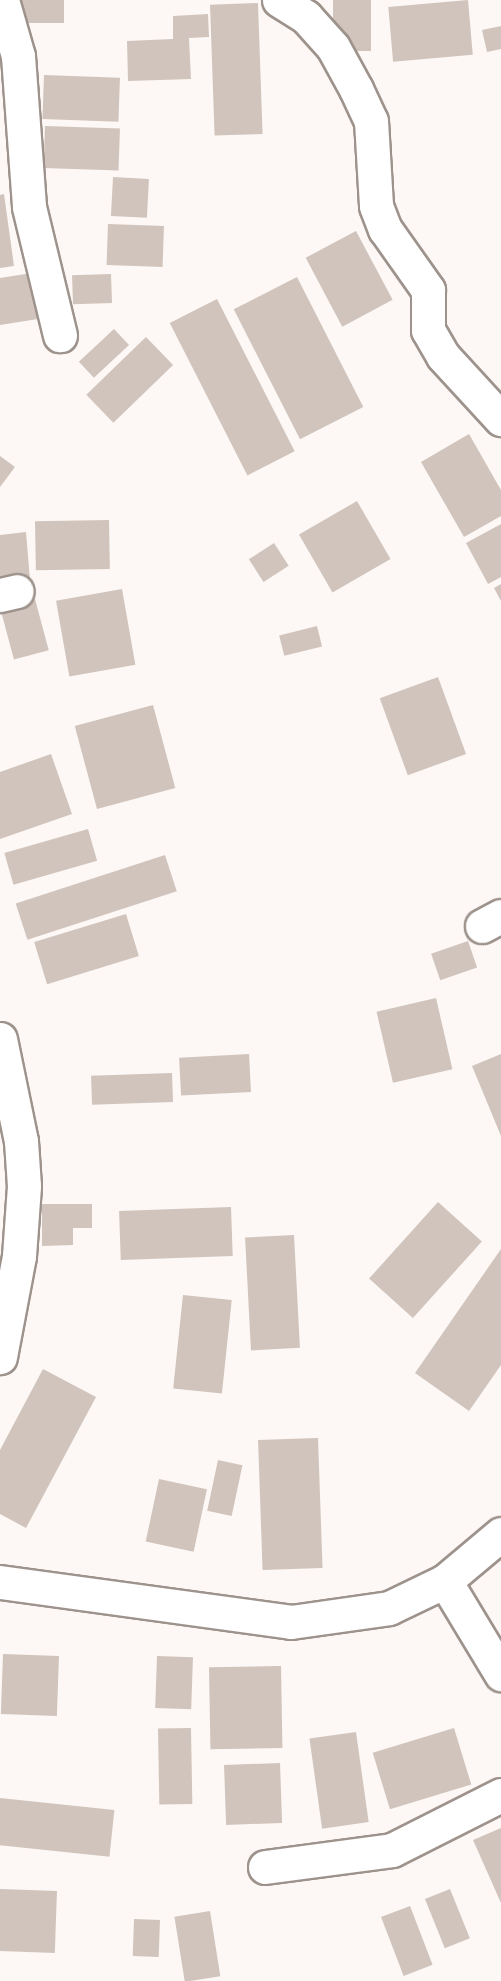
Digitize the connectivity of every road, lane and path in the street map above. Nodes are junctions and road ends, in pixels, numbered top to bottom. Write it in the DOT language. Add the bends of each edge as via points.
graph roads {
  1 [pos="2,0"];
  2 [pos="279,0"];
  3 [pos="60,335"];
  4 [pos="501,419"];
  5 [pos="0,1039"];
  6 [pos="0,1357"];
  7 [pos="501,1534"];
  8 [pos="0,1581"];
  9 [pos="445,1581"];
  10 [pos="501,1674"];
  11 [pos="501,1795"];
  12 [pos="265,1868"];
  1 -- 3 [label="street" via="18,56 29,207"];
  2 -- 4 [label="street" via="306,18 333,47 356,88 371,121 376,206 385,229 428,290 428,330 443,356"];
  5 -- 6 [label="street" via="21,1141 24,1186 19,1256"];
  7 -- 9 [label="street"];
  8 -- 9 [label="street" via="291,1622 389,1608"];
  9 -- 10 [label="street"];
  11 -- 12 [label="street" via="392,1850"];
}
